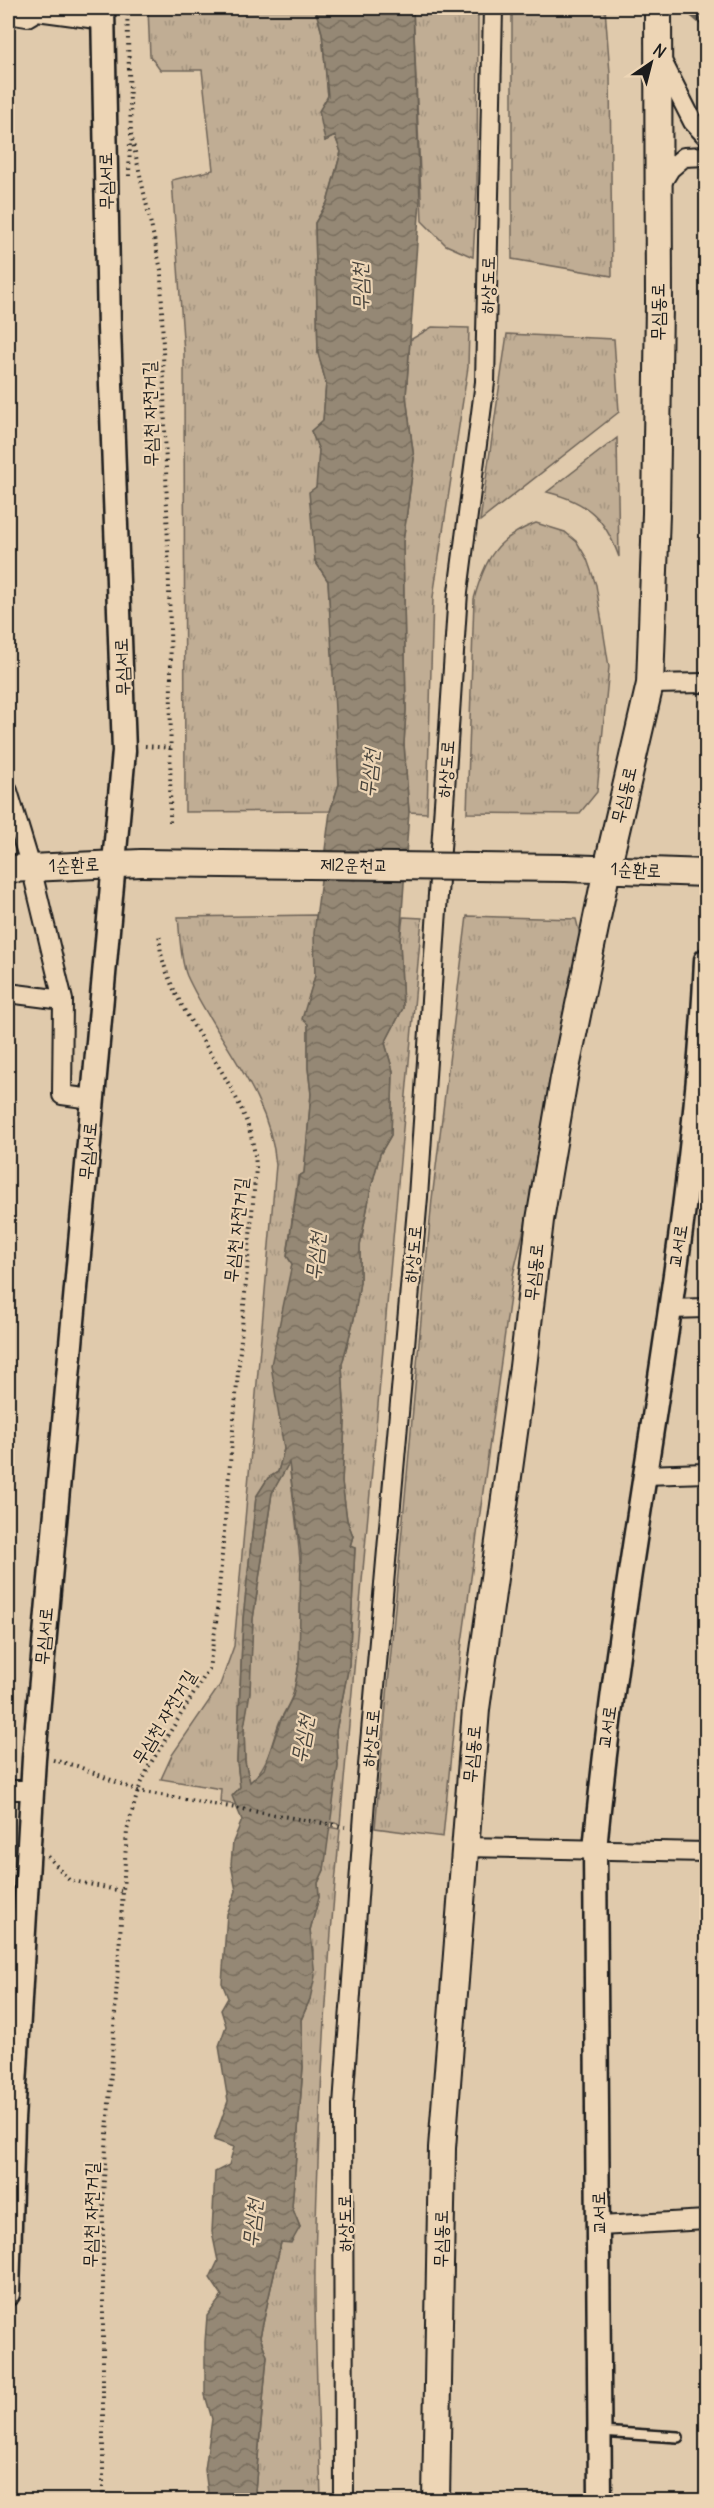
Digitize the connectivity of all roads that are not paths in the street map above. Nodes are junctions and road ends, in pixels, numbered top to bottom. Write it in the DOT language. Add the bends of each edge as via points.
graph roads {
  1 [pos="493,8"];
  2 [pos="658,8"];
  3 [pos="34,9"];
  4 [pos="8,14"];
  5 [pos="104,14"];
  6 [pos="657,51"];
  7 [pos="706,136"];
  8 [pos="706,156"];
  9 [pos="658,189"];
  10 [pos="706,683"];
  11 [pos="650,684"];
  12 [pos="8,791"];
  13 [pos="141,863"];
  14 [pos="113,864"];
  15 [pos="19,868"];
  16 [pos="566,868"];
  17 [pos="607,868"];
  18 [pos="706,873"];
  19 [pos="706,960"];
  20 [pos="8,993"];
  21 [pos="63,1000"];
  22 [pos="705,1036"];
  23 [pos="92,1099"];
  24 [pos="699,1156"];
  25 [pos="706,1308"];
  26 [pos="669,1310"];
  27 [pos="706,1473"];
  28 [pos="645,1475"];
  29 [pos="8,1790"];
  30 [pos="32,1790"];
  31 [pos="463,1847"];
  32 [pos="595,1850"];
  33 [pos="706,1852"];
  34 [pos="706,2220"];
  35 [pos="600,2226"];
  36 [pos="8,2283"];
  37 [pos="8,2294"];
  38 [pos="600,2432"];
  39 [pos="678,2436"];
  40 [pos="344,2500"];
  41 [pos="436,2500"];
  42 [pos="600,2500"];
  1 -- 40 [label="street, 하상도로" via="485,382 458,592 418,1185 343,2105"];
  2 -- 6 [label="main road, 무심동로"];
  3 -- 4 [label="street" via="27,17"];
  3 -- 5 [label="street"];
  5 -- 14 [label="street, 무심서로" via="109,328 124,751"];
  6 -- 7 [label="street" via="693,122"];
  6 -- 9 [label="main road, 무심동로"];
  8 -- 9 [label="street" via="684,157 670,169"];
  9 -- 11 [label="main road, 무심동로" via="656,513"];
  10 -- 11 [label="street"];
  11 -- 17 [label="main road, 무심동로"];
  12 -- 15 [label="street"];
  13 -- 14 [label="main road, 1순환로"];
  13 -- 16 [label="main road, 제2운천교, bridge"];
  14 -- 15 [label="main road, 1순환로"];
  14 -- 23 [label="street, 무심서로"];
  15 -- 21 [label="street"];
  16 -- 17 [label="main road, 1순환로"];
  17 -- 18 [label="main road, 1순환로"];
  17 -- 31 [label="main road, 무심동로" via="540,1220 476,1709"];
  19 -- 22 [label="street, 교서로"];
  20 -- 21 [label="street"];
  21 -- 23 [label="street" via="62,1095"];
  22 -- 24 [label="street, 교서로"];
  23 -- 30 [label="street, 무심서로"];
  24 -- 26 [label="street, 교서로"];
  25 -- 26 [label="street"];
  26 -- 28 [label="street, 교서로"];
  27 -- 28 [label="street"];
  28 -- 32 [label="street, 교서로" via="604,1745"];
  29 -- 30 [label="street"];
  30 -- 36 [label="street, 무심서로"];
  31 -- 32 [label="street"];
  31 -- 41 [label="main road, 무심동로" via="442,2148"];
  32 -- 33 [label="street"];
  32 -- 35 [label="street, 교서로"];
  34 -- 35 [label="street"];
  35 -- 38 [label="street, 교서로"];
  36 -- 37 [label="street, 무심서로"];
  38 -- 39 [label="lane"];
  38 -- 42 [label="street, 교서로"];
}
